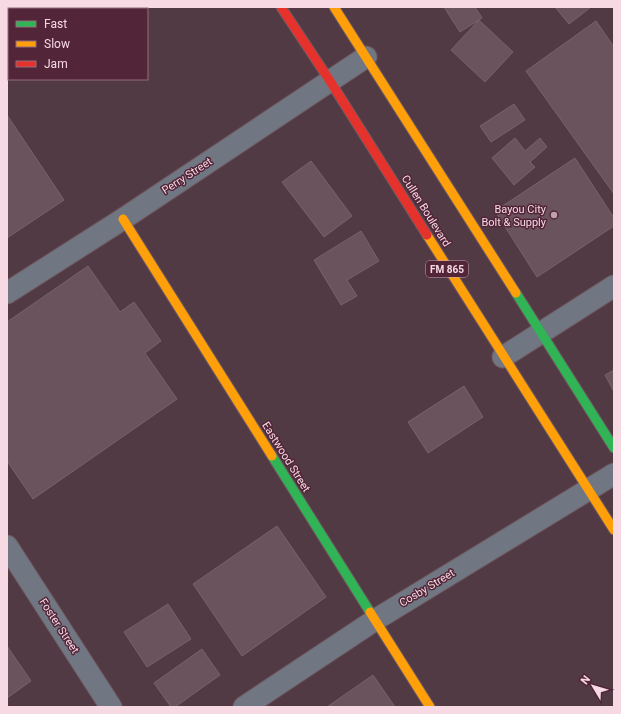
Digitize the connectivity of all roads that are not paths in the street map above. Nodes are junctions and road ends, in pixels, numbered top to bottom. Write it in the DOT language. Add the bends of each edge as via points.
graph roads {
  1 [pos="281,7"];
  2 [pos="334,7"];
  3 [pos="366,57"];
  4 [pos="330,81"];
  5 [pos="123,218"];
  6 [pos="614,286"];
  7 [pos="7,293"];
  8 [pos="540,334"];
  9 [pos="503,357"];
  10 [pos="614,448"];
  11 [pos="614,474"];
  12 [pos="588,490"];
  13 [pos="614,530"];
  14 [pos="7,546"];
  15 [pos="375,620"];
  16 [pos="111,707"];
  17 [pos="244,707"];
  18 [pos="430,707"];
  1 -- 4 [label="main road, Cullen Boulevard / FM 865"];
  2 -- 3 [label="main road"];
  3 -- 4 [label="street, Perry Street"];
  3 -- 8 [label="main road"];
  4 -- 5 [label="street, Perry Street"];
  4 -- 9 [label="main road, Cullen Boulevard / FM 865"];
  5 -- 7 [label="street, Perry Street"];
  5 -- 15 [label="main road, Eastwood Street"];
  6 -- 8 [label="street"];
  8 -- 9 [label="street"];
  8 -- 10 [label="main road"];
  9 -- 12 [label="main road, Cullen Boulevard / FM 865"];
  11 -- 12 [label="street, Cosby Street"];
  12 -- 13 [label="main road, Cullen Boulevard / FM 865"];
  12 -- 15 [label="street, Cosby Street"];
  14 -- 16 [label="street, Foster Street"];
  15 -- 17 [label="street, Cosby Street"];
  15 -- 18 [label="main road, Eastwood Street"];
}
